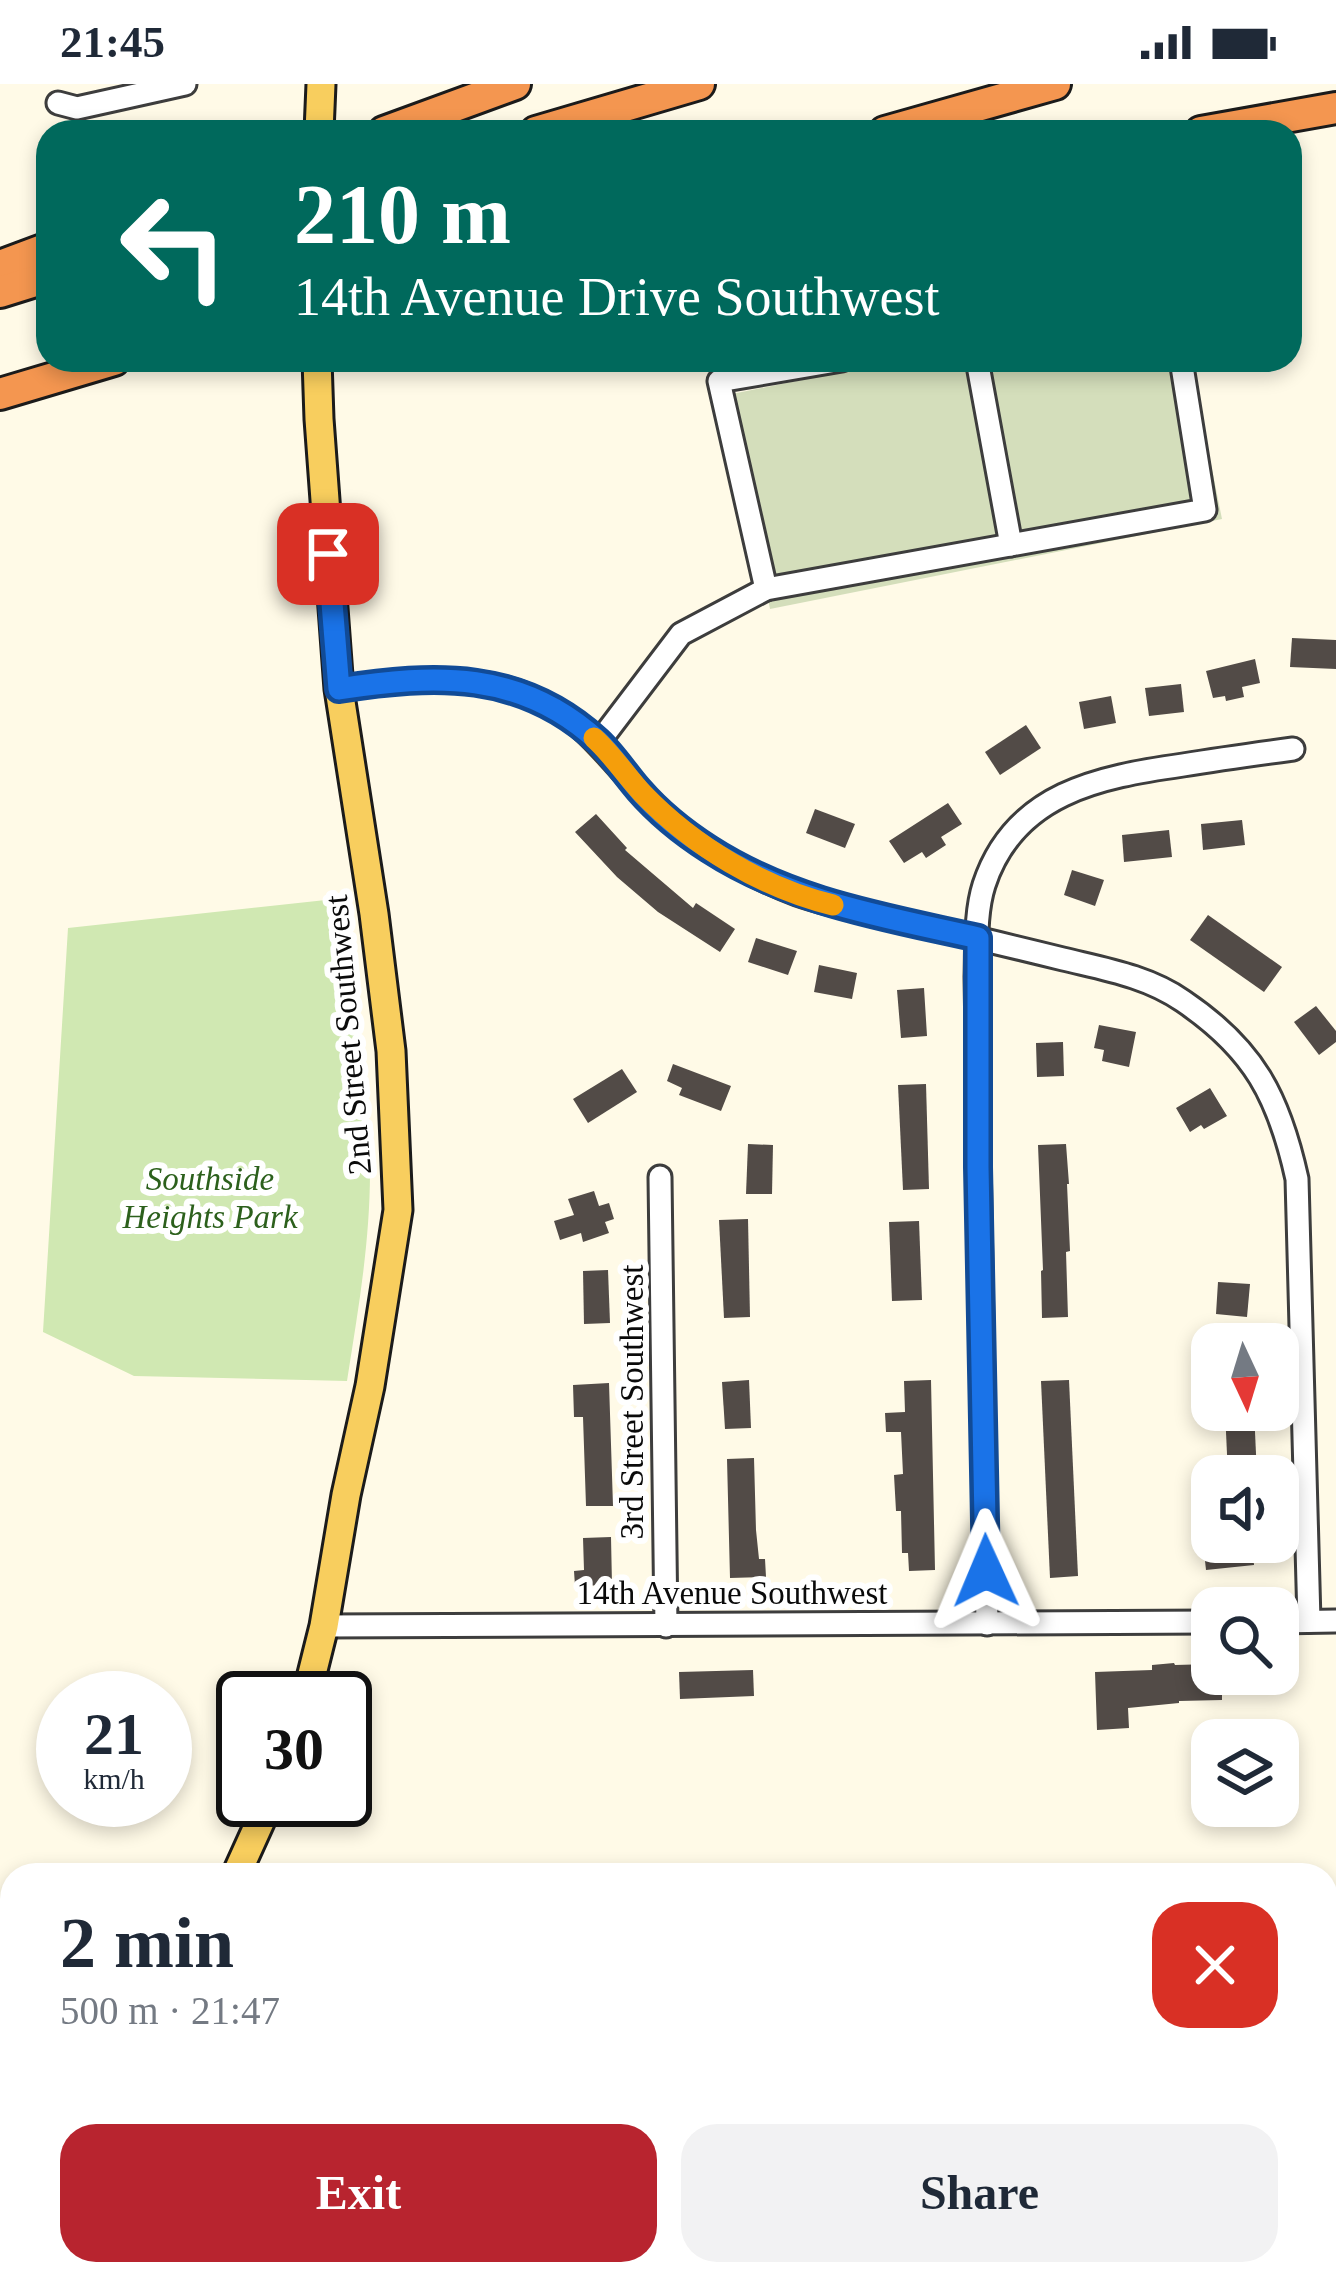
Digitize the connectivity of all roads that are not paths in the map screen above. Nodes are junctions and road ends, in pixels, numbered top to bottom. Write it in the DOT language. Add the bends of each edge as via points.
graph roads {
  1 [pos="185,84"];
  2 [pos="321,84"];
  3 [pos="515,84"];
  4 [pos="699,84"];
  5 [pos="1055,84"];
  6 [pos="58,103"];
  7 [pos="1336,108"];
  8 [pos="1336,118"];
  9 [pos="320,120"];
  10 [pos="417,120"];
  11 [pos="577,120"];
  12 [pos="927,120"];
  13 [pos="1269,120"];
  14 [pos="1302,121"];
  15 [pos="36,252"];
  16 [pos="0,266"];
  17 [pos="36,281"];
  18 [pos="0,292"];
  19 [pos="74,372"];
  20 [pos="317,372"];
  21 [pos="772,372"];
  22 [pos="979,372"];
  23 [pos="1183,372"];
  24 [pos="0,394"];
  25 [pos="1010,545"];
  26 [pos="766,589"];
  27 [pos="339,689"];
  28 [pos="599,742"];
  29 [pos="1292,748"];
  30 [pos="978,938"];
  31 [pos="660,1177"];
  32 [pos="1191,1622"];
  33 [pos="1299,1622"];
  34 [pos="1309,1622"];
  35 [pos="1336,1622"];
  36 [pos="987,1624"];
  37 [pos="324,1626"];
  38 [pos="666,1626"];
  39 [pos="313,1671"];
  40 [pos="258,1827"];
  41 [pos="241,1863"];
  1 -- 6 [label="street" via="77,108"];
  2 -- 9 [label="main road"];
  3 -- 10 [label="highway"];
  4 -- 11 [label="highway"];
  5 -- 12 [label="highway"];
  7 -- 13 [label="highway"];
  8 -- 14 [label="highway"];
  15 -- 16 [label="highway"];
  17 -- 18 [label="highway"];
  19 -- 24 [label="highway"];
  20 -- 27 [label="main road, 2nd Street Southwest"];
  21 -- 26 [label="street" via="719,381"];
  22 -- 25 [label="street"];
  23 -- 25 [label="street" via="1205,510"];
  25 -- 26 [label="street"];
  26 -- 28 [label="street" via="681,634"];
  27 -- 28 [label="street" via="482,682 536,699"];
  27 -- 37 [label="main road, 2nd Street Southwest" via="391,1052 398,1210"];
  28 -- 30 [label="street" via="674,823 754,875 821,902"];
  29 -- 30 [label="street" via="1102,779 1059,796 1022,823 999,854 982,891"];
  30 -- 34 [label="street" via="1123,973 1177,997 1214,1023 1274,1101 1300,1209"];
  30 -- 36 [label="street"];
  31 -- 38 [label="street, 3rd Street Southwest"];
  32 -- 36 [label="street, 14th Avenue Southwest"];
  33 -- 34 [label="street"];
  34 -- 35 [label="street"];
  36 -- 38 [label="street, 14th Avenue Southwest"];
  37 -- 38 [label="street, 14th Avenue Southwest"];
  37 -- 39 [label="main road, 2nd Street Southwest"];
  40 -- 41 [label="main road"];
}
